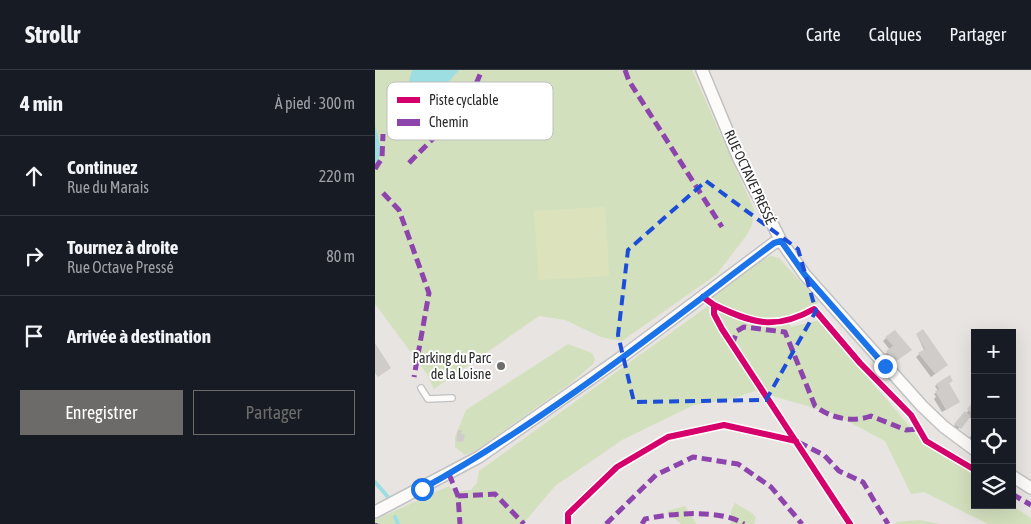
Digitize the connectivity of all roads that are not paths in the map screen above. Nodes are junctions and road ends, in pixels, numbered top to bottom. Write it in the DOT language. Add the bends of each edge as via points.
graph roads {
  1 [pos="702,70"];
  2 [pos="781,241"];
  3 [pos="421,388"];
  4 [pos="452,398"];
  5 [pos="971,447"];
  6 [pos="1016,479"];
  7 [pos="1031,488"];
  8 [pos="375,512"];
  1 -- 2 [label="street, RUE OCTAVE PRESSÉ" via="739,159"];
  2 -- 5 [label="street, RUE OCTAVE PRESSÉ" via="805,275 922,406"];
  2 -- 8 [label="street" via="479,457"];
  3 -- 4 [label="lane" via="428,399"];
  6 -- 7 [label="street"];
}
